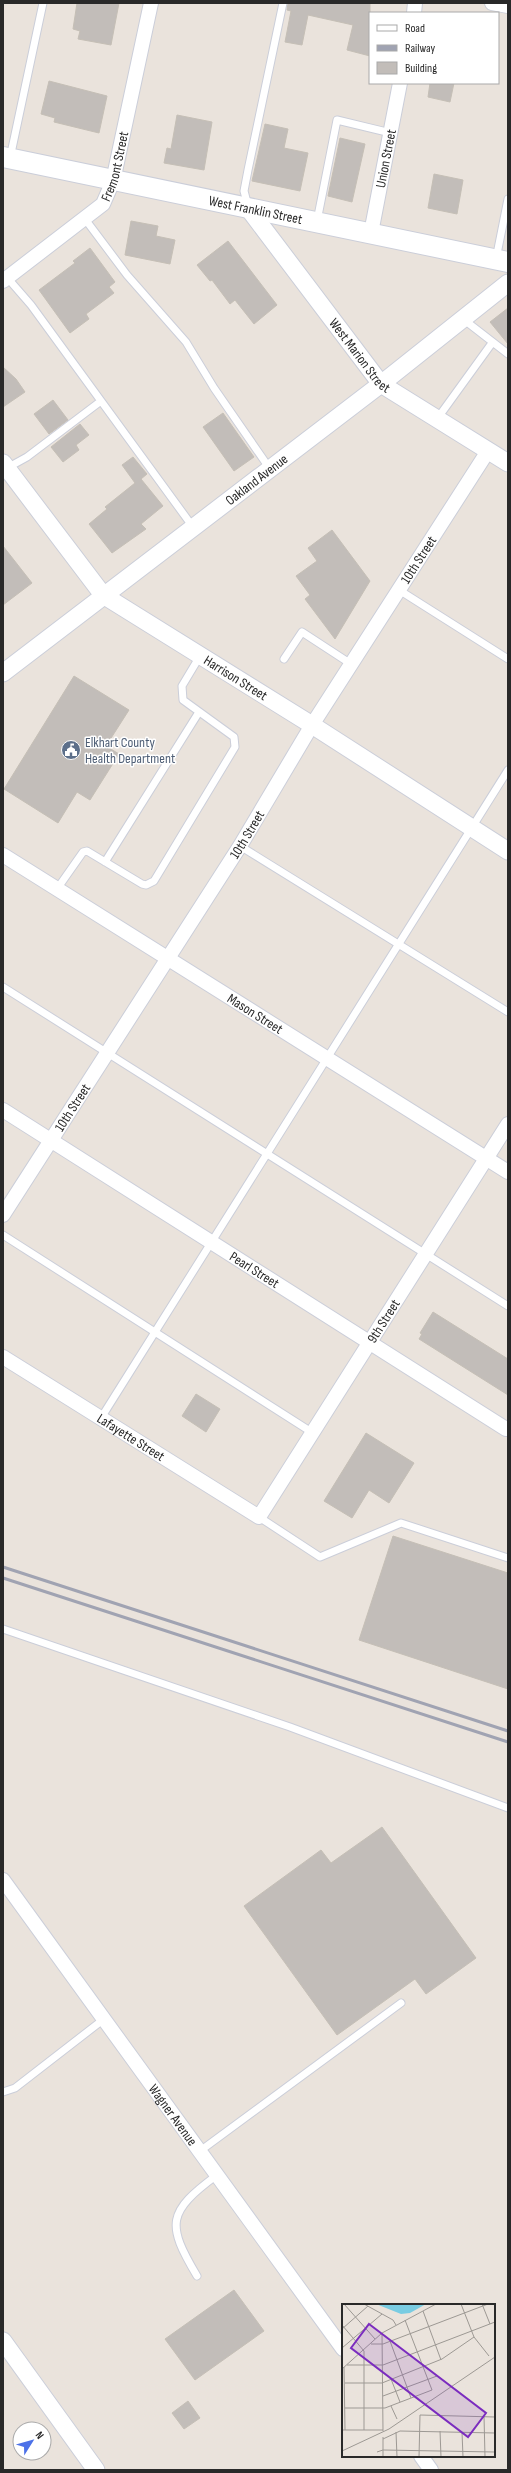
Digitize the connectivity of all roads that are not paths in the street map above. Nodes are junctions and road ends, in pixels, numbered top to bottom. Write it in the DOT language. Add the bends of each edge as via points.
graph roads {
  1 [pos="43,3"];
  2 [pos="151,3"];
  3 [pos="283,3"];
  4 [pos="492,3"];
  5 [pos="508,6"];
  6 [pos="400,84"];
  7 [pos="391,133"];
  8 [pos="6,157"];
  9 [pos="113,181"];
  10 [pos="508,199"];
  11 [pos="248,208"];
  12 [pos="85,218"];
  13 [pos="317,221"];
  14 [pos="371,233"];
  15 [pos="502,261"];
  16 [pos="4,279"];
  17 [pos="508,283"];
  18 [pos="463,319"];
  19 [pos="492,343"];
  20 [pos="508,354"];
  21 [pos="381,384"];
  22 [pos="101,401"];
  23 [pos="437,419"];
  24 [pos="488,451"];
  25 [pos="508,464"];
  26 [pos="4,467"];
  27 [pos="270,468"];
  28 [pos="193,527"];
  29 [pos="399,590"];
  30 [pos="103,595"];
  31 [pos="200,656"];
  32 [pos="284,659"];
  33 [pos="508,659"];
  34 [pos="351,664"];
  35 [pos="3,673"];
  36 [pos="199,712"];
  37 [pos="312,725"];
  38 [pos="508,770"];
  39 [pos="471,828"];
  40 [pos="240,846"];
  41 [pos="508,851"];
  42 [pos="3,855"];
  43 [pos="105,862"];
  44 [pos="57,889"];
  45 [pos="398,944"];
  46 [pos="167,958"];
  47 [pos="3,987"];
  48 [pos="508,1012"];
  49 [pos="107,1053"];
  50 [pos="326,1058"];
  51 [pos="3,1110"];
  52 [pos="508,1124"];
  53 [pos="51,1140"];
  54 [pos="267,1154"];
  55 [pos="486,1158"];
  56 [pos="508,1172"];
  57 [pos="3,1216"];
  58 [pos="3,1234"];
  59 [pos="212,1242"];
  60 [pos="426,1254"];
  61 [pos="508,1306"];
  62 [pos="155,1332"];
  63 [pos="370,1342"];
  64 [pos="3,1357"];
  65 [pos="101,1418"];
  66 [pos="507,1427"];
  67 [pos="313,1433"];
  68 [pos="259,1517"];
  69 [pos="508,1558"];
  70 [pos="3,1629"];
  71 [pos="508,1808"];
  72 [pos="3,1880"];
  73 [pos="401,2003"];
  74 [pos="104,2019"];
  75 [pos="3,2092"];
  76 [pos="200,2152"];
  77 [pos="217,2175"];
  78 [pos="197,2276"];
  79 [pos="5,2347"];
  80 [pos="342,2348"];
  81 [pos="422,2457"];
  82 [pos="96,2470"];
  83 [pos="431,2470"];
  1 -- 8 [label="lane"];
  2 -- 9 [label="street, Fremont Street"];
  3 -- 11 [label="lane" via="244,191"];
  4 -- 5 [label="street"];
  6 -- 7 [label="street, Union Street"];
  7 -- 13 [label="lane" via="337,120"];
  7 -- 14 [label="street, Union Street"];
  8 -- 9 [label="main road, West Franklin Street"];
  9 -- 11 [label="main road, West Franklin Street"];
  9 -- 12 [label="street, Fremont Street" via="103,204"];
  10 -- 15 [label="lane"];
  11 -- 13 [label="main road, West Franklin Street"];
  11 -- 21 [label="street, West Marion Street"];
  12 -- 16 [label="street, Fremont Street"];
  12 -- 27 [label="lane" via="127,274 186,342 214,388"];
  13 -- 14 [label="main road, West Franklin Street"];
  14 -- 15 [label="main road, West Franklin Street"];
  16 -- 22 [label="lane" via="31,305"];
  17 -- 18 [label="street, Oakland Avenue"];
  18 -- 19 [label="lane"];
  18 -- 21 [label="street, Oakland Avenue"];
  19 -- 20 [label="lane"];
  19 -- 23 [label="lane"];
  21 -- 23 [label="street, West Marion Street"];
  21 -- 27 [label="street, Oakland Avenue"];
  22 -- 26 [label="lane" via="27,457"];
  22 -- 28 [label="lane"];
  23 -- 24 [label="street, West Marion Street"];
  24 -- 25 [label="street, West Marion Street"];
  24 -- 29 [label="street, 10th Street"];
  26 -- 30 [label="street, Harrison Street"];
  27 -- 28 [label="street, Oakland Avenue"];
  28 -- 30 [label="street, Oakland Avenue"];
  29 -- 33 [label="lane"];
  29 -- 34 [label="street, 10th Street"];
  30 -- 31 [label="street, Harrison Street"];
  30 -- 35 [label="street, Oakland Avenue"];
  31 -- 36 [label="lane" via="181,692 183,700"];
  31 -- 37 [label="street, Harrison Street"];
  32 -- 34 [label="lane" via="302,632"];
  34 -- 37 [label="street, 10th Street"];
  36 -- 43 [label="lane"];
  36 -- 43 [label="lane" via="234,737 235,747 154,881 142,884"];
  37 -- 39 [label="street, Harrison Street"];
  37 -- 40 [label="street, 10th Street"];
  38 -- 39 [label="lane"];
  39 -- 41 [label="street, Harrison Street"];
  39 -- 45 [label="lane"];
  40 -- 45 [label="lane"];
  40 -- 46 [label="street, 10th Street"];
  42 -- 44 [label="street, Mason Street"];
  43 -- 44 [label="lane" via="87,851 83,852"];
  44 -- 46 [label="street, Mason Street"];
  45 -- 48 [label="lane"];
  45 -- 50 [label="lane"];
  46 -- 49 [label="street, 10th Street"];
  46 -- 50 [label="street, Mason Street"];
  47 -- 49 [label="lane"];
  49 -- 53 [label="street, 10th Street"];
  49 -- 54 [label="lane"];
  50 -- 54 [label="lane"];
  50 -- 55 [label="street, Mason Street"];
  51 -- 53 [label="street, Pearl Street"];
  52 -- 55 [label="street, 9th Street"];
  53 -- 57 [label="street, 10th Street"];
  53 -- 59 [label="street, Pearl Street"];
  54 -- 59 [label="lane"];
  54 -- 60 [label="lane"];
  55 -- 56 [label="street, Mason Street"];
  55 -- 60 [label="street, 9th Street"];
  58 -- 62 [label="lane"];
  59 -- 62 [label="lane"];
  59 -- 63 [label="street, Pearl Street"];
  60 -- 61 [label="lane"];
  60 -- 63 [label="street, 9th Street"];
  62 -- 65 [label="lane"];
  62 -- 67 [label="lane"];
  63 -- 66 [label="street, Pearl Street"];
  63 -- 67 [label="street, 9th Street"];
  64 -- 65 [label="street, Lafayette Street"];
  65 -- 68 [label="street, Lafayette Street"];
  67 -- 68 [label="street, 9th Street"];
  68 -- 69 [label="lane" via="320,1557 401,1523"];
  70 -- 71 [label="lane" via="290,1727"];
  72 -- 74 [label="street, Wagner Avenue"];
  73 -- 76 [label="lane"];
  74 -- 75 [label="lane" via="15,2088"];
  74 -- 76 [label="street, Wagner Avenue"];
  76 -- 77 [label="street, Wagner Avenue"];
  77 -- 78 [label="lane" via="178,2211 175,2231 182,2251"];
  77 -- 80 [label="street, Wagner Avenue"];
  79 -- 82 [label="street"];
  81 -- 83 [label="street"];
}
